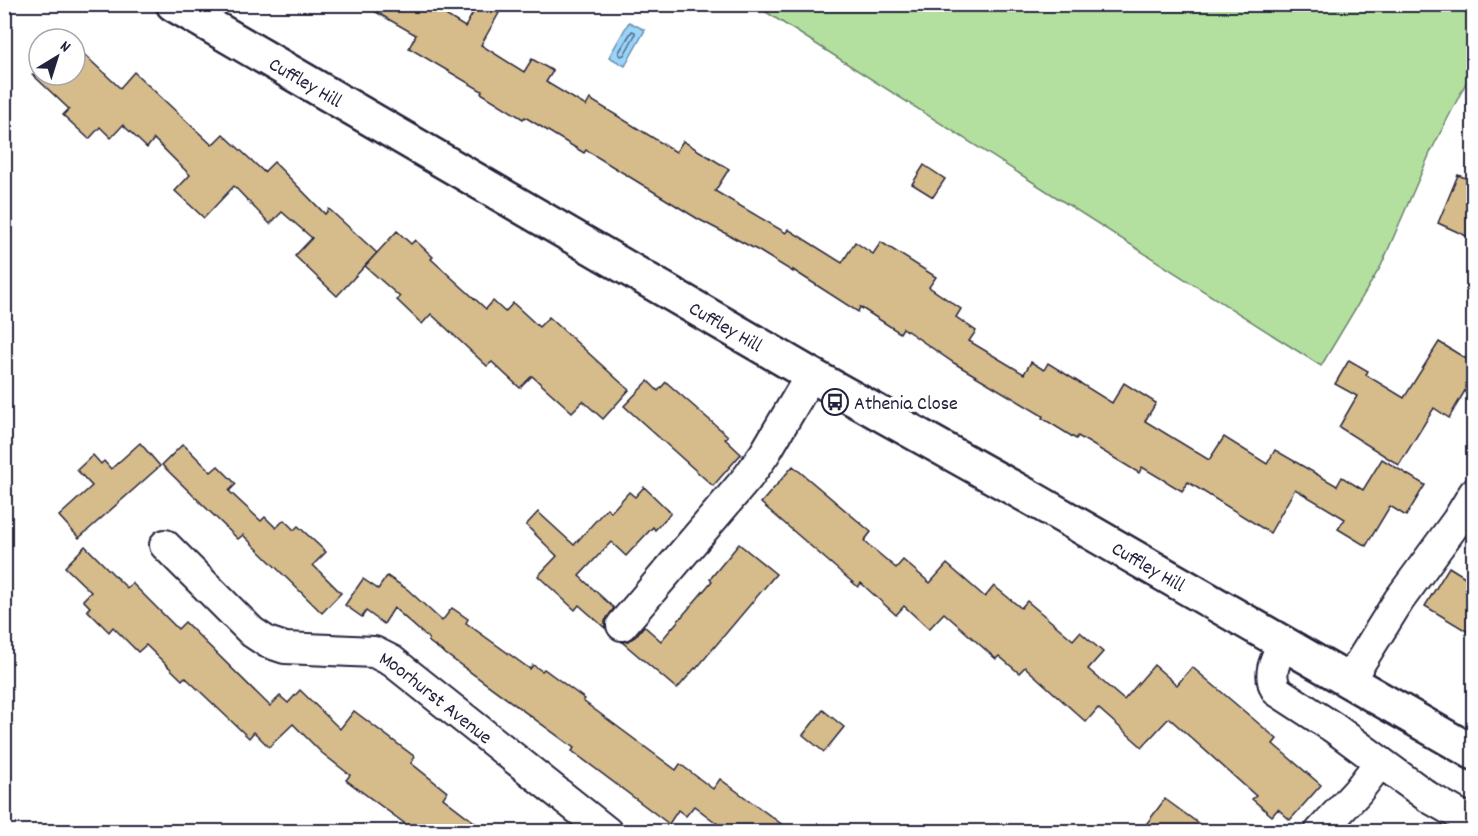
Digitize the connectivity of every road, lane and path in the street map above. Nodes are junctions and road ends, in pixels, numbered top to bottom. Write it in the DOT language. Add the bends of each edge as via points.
graph roads {
  1 [pos="173,4"];
  2 [pos="811,375"];
  3 [pos="1473,493"];
  4 [pos="165,546"];
  5 [pos="622,625"];
  6 [pos="1283,644"];
  7 [pos="1348,682"];
  8 [pos="1473,753"];
  9 [pos="1380,762"];
  10 [pos="1473,823"];
  11 [pos="607,831"];
  12 [pos="1320,831"];
  1 -- 2 [label="main road, Cuffley Hill"];
  2 -- 5 [label="street" via="748,477"];
  2 -- 6 [label="main road, Cuffley Hill"];
  3 -- 7 [label="street"];
  4 -- 11 [label="street, Moorhurst Avenue" via="267,642 285,648 374,652 392,661"];
  6 -- 7 [label="main road, Cuffley Hill"];
  6 -- 9 [label="street" via="1271,674 1277,691"];
  7 -- 8 [label="main road, Cuffley Hill"];
  9 -- 10 [label="street"];
  9 -- 12 [label="street"];
}
